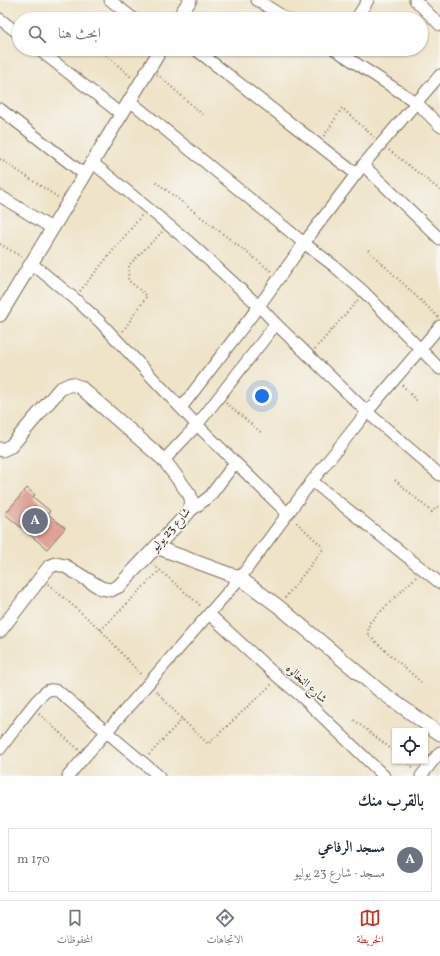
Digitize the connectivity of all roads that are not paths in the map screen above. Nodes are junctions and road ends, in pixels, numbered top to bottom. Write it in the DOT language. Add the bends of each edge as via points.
graph roads {
  1 [pos="110,0"];
  2 [pos="190,0"];
  3 [pos="257,0"];
  4 [pos="368,0"];
  5 [pos="415,0"];
  6 [pos="125,12"];
  7 [pos="182,12"];
  8 [pos="276,12"];
  9 [pos="360,12"];
  10 [pos="427,12"];
  11 [pos="428,13"];
  12 [pos="0,19"];
  13 [pos="440,25"];
  14 [pos="12,28"];
  15 [pos="47,56"];
  16 [pos="157,56"];
  17 [pos="204,56"];
  18 [pos="346,56"];
  19 [pos="440,75"];
  20 [pos="130,101"];
  21 [pos="417,103"];
  22 [pos="0,109"];
  23 [pos="122,115"];
  24 [pos="440,126"];
  25 [pos="93,163"];
  26 [pos="363,165"];
  27 [pos="356,174"];
  28 [pos="85,175"];
  29 [pos="0,196"];
  30 [pos="53,229"];
  31 [pos="440,239"];
  32 [pos="304,243"];
  33 [pos="31,263"];
  34 [pos="260,306"];
  35 [pos="0,316"];
  36 [pos="276,324"];
  37 [pos="440,326"];
  38 [pos="420,349"];
  39 [pos="440,369"];
  40 [pos="181,408"];
  41 [pos="367,412"];
  42 [pos="197,425"];
  43 [pos="0,449"];
  44 [pos="164,460"];
  45 [pos="235,463"];
  46 [pos="440,475"];
  47 [pos="312,481"];
  48 [pos="188,513"];
  49 [pos="288,514"];
  50 [pos="156,547"];
  51 [pos="240,578"];
  52 [pos="440,583"];
  53 [pos="208,614"];
  54 [pos="0,631"];
  55 [pos="107,731"];
  56 [pos="440,734"];
  57 [pos="0,749"];
  58 [pos="440,752"];
  59 [pos="68,776"];
  60 [pos="159,776"];
  61 [pos="384,776"];
  62 [pos="420,776"];
  1 -- 6 [label="street"];
  2 -- 7 [label="street"];
  3 -- 8 [label="street"];
  4 -- 9 [label="street"];
  5 -- 10 [label="street"];
  11 -- 13 [label="street"];
  12 -- 14 [label="street"];
  15 -- 23 [label="street"];
  16 -- 20 [label="street"];
  17 -- 27 [label="street"];
  18 -- 21 [label="street"];
  19 -- 21 [label="street"];
  20 -- 23 [label="street"];
  20 -- 32 [label="street"];
  21 -- 24 [label="street"];
  21 -- 26 [label="street"];
  22 -- 28 [label="street"];
  23 -- 25 [label="street"];
  25 -- 28 [label="street"];
  25 -- 34 [label="street" via="169,225"];
  26 -- 27 [label="street"];
  26 -- 31 [label="street"];
  27 -- 32 [label="street"];
  28 -- 30 [label="street"];
  29 -- 30 [label="street"];
  30 -- 33 [label="street"];
  32 -- 34 [label="street"];
  32 -- 38 [label="street" via="364,292"];
  33 -- 35 [label="street"];
  33 -- 40 [label="street" via="74,298 117,339"];
  34 -- 36 [label="street"];
  34 -- 40 [label="street"];
  36 -- 41 [label="street"];
  36 -- 42 [label="street"];
  37 -- 38 [label="street"];
  38 -- 39 [label="street"];
  38 -- 41 [label="street"];
  40 -- 42 [label="street"];
  41 -- 46 [label="street"];
  41 -- 47 [label="street"];
  42 -- 44 [label="street"];
  42 -- 45 [label="street"];
  43 -- 44 [label="street, شارع 23 يوليو" via="11,446 60,389 71,384 80,387"];
  44 -- 48 [label="street, شارع 23 يوليو" via="190,495 192,504"];
  45 -- 48 [label="street" via="210,496"];
  45 -- 49 [label="street"];
  47 -- 49 [label="street"];
  47 -- 52 [label="street"];
  48 -- 50 [label="street, شارع 23 يوليو"];
  49 -- 51 [label="street"];
  50 -- 51 [label="street"];
  50 -- 54 [label="street, شارع 23 يوليو" via="119,586 111,590 101,588 65,566 56,564 49,567"];
  51 -- 53 [label="street"];
  51 -- 56 [label="street" via="278,606 380,691"];
  53 -- 55 [label="street"];
  53 -- 61 [label="street, شارع النخالوه" via="301,696"];
  55 -- 57 [label="street" via="58,691 49,690 31,707"];
  55 -- 59 [label="street"];
  55 -- 60 [label="street"];
  58 -- 62 [label="street"];
}
